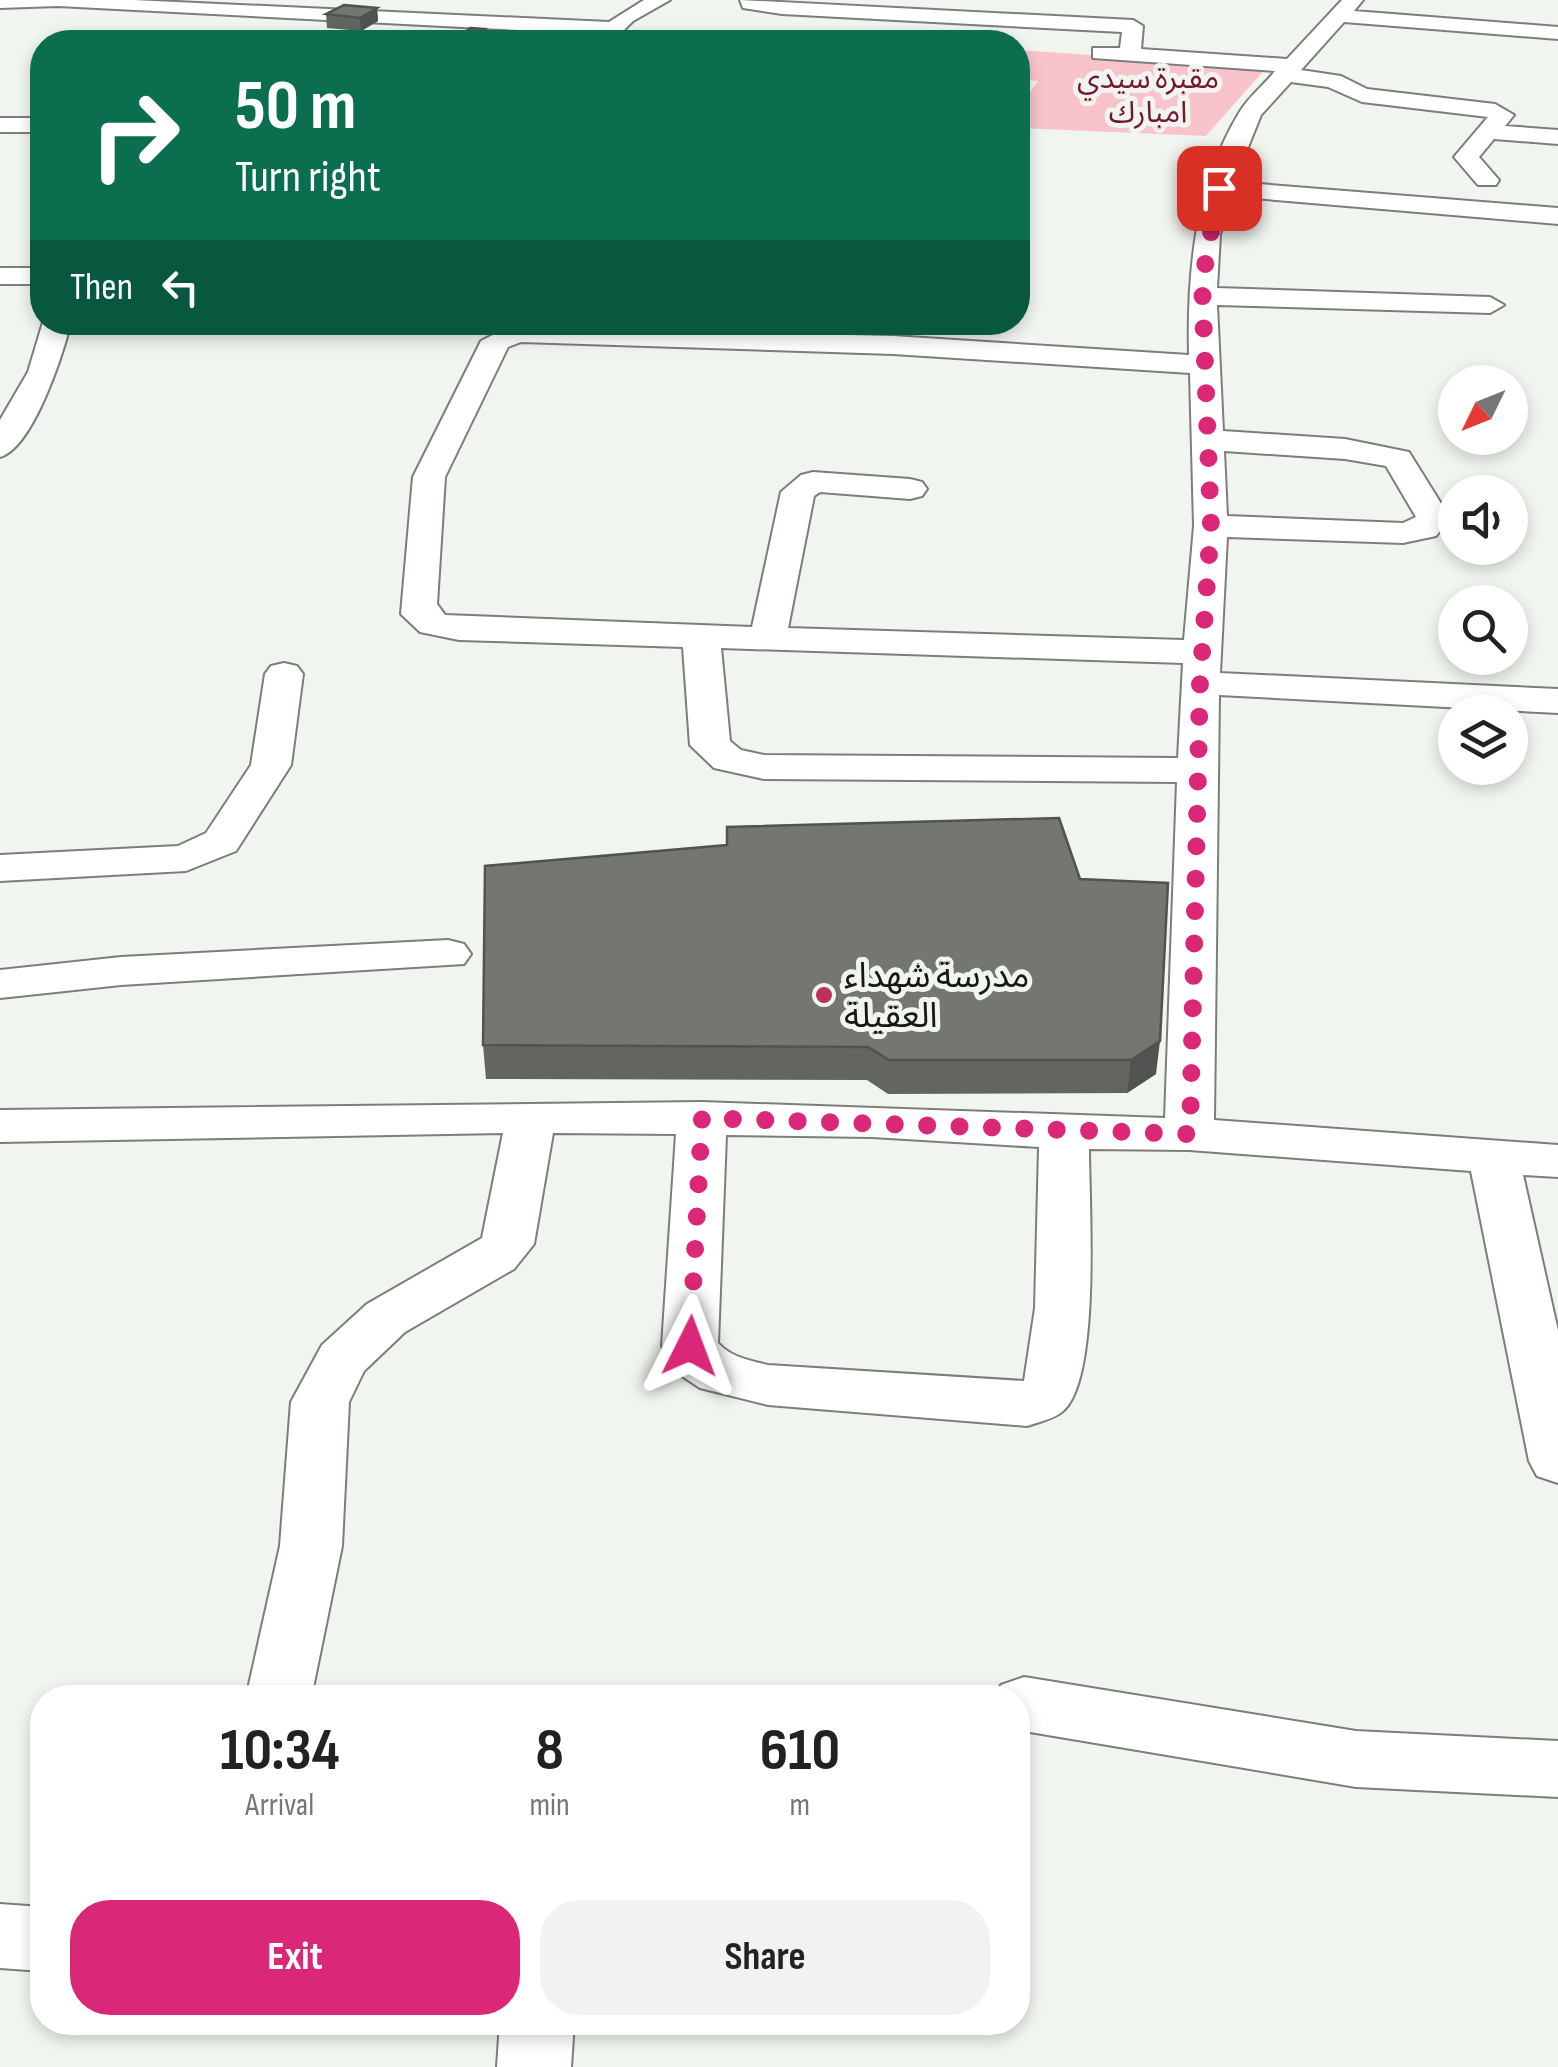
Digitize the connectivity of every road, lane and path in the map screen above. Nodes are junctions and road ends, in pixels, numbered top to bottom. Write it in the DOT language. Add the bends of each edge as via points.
graph roads {
  1 [pos="660,0"];
  2 [pos="750,0"];
  3 [pos="1143,0"];
  4 [pos="1397,0"];
  5 [pos="0,2"];
  6 [pos="68,2"];
  7 [pos="1525,8"];
  8 [pos="1342,25"];
  9 [pos="1134,26"];
  10 [pos="1459,28"];
  11 [pos="510,30"];
  12 [pos="614,30"];
  13 [pos="1558,34"];
  14 [pos="1427,46"];
  15 [pos="1074,52"];
  16 [pos="1130,54"];
  17 [pos="1288,70"];
  18 [pos="0,125"];
  19 [pos="30,126"];
  20 [pos="1491,132"];
  21 [pos="1558,137"];
  22 [pos="1487,180"];
  23 [pos="1219,188"];
  24 [pos="1558,216"];
  25 [pos="0,276"];
  26 [pos="30,276"];
  27 [pos="1202,296"];
  28 [pos="1490,305"];
  29 [pos="53,335"];
  30 [pos="512,335"];
  31 [pos="592,335"];
  32 [pos="1204,365"];
  33 [pos="1207,440"];
  34 [pos="0,447"];
  35 [pos="910,489"];
  36 [pos="1211,526"];
  37 [pos="701,636"];
  38 [pos="768,636"];
  39 [pos="1201,668"];
  40 [pos="284,674"];
  41 [pos="1558,700"];
  42 [pos="1197,770"];
  43 [pos="0,868"];
  44 [pos="448,954"];
  45 [pos="0,984"];
  46 [pos="530,1117"];
  47 [pos="702,1118"];
  48 [pos="0,1126"];
  49 [pos="1064,1133"];
  50 [pos="1190,1134"];
  51 [pos="1492,1156"];
  52 [pos="1558,1161"];
  53 [pos="1558,1461"];
  54 [pos="281,1685"];
  55 [pos="1030,1705"];
  56 [pos="1558,1770"];
  57 [pos="0,1936"];
  58 [pos="30,1938"];
  59 [pos="536,2035"];
  60 [pos="534,2067"];
  1 -- 12 [label="street"];
  2 -- 9 [label="street" via="782,8"];
  3 -- 9 [label="street"];
  4 -- 7 [label="street"];
  5 -- 6 [label="street"];
  6 -- 11 [label="street"];
  8 -- 10 [label="street"];
  8 -- 17 [label="street"];
  9 -- 16 [label="street"];
  10 -- 13 [label="street"];
  10 -- 14 [label="street" via="1465,44"];
  15 -- 16 [label="street"];
  16 -- 17 [label="street"];
  17 -- 20 [label="street" via="1362,95 1495,110 1502,115"];
  17 -- 23 [label="street" via="1250,113"];
  18 -- 19 [label="street"];
  20 -- 21 [label="street"];
  20 -- 22 [label="street" via="1466,157"];
  23 -- 24 [label="street"];
  23 -- 27 [label="street"];
  25 -- 26 [label="street"];
  27 -- 28 [label="street"];
  27 -- 32 [label="street"];
  29 -- 34 [label="street" via="43,372"];
  30 -- 37 [label="street" via="496,341 429,477 419,614 459,629"];
  31 -- 32 [label="street"];
  32 -- 33 [label="street"];
  33 -- 36 [label="street"];
  33 -- 36 [label="street" via="1378,452 1398,459 1433,518 1424,529 1403,533"];
  35 -- 38 [label="street" via="813,482 798,492"];
  36 -- 39 [label="street"];
  37 -- 38 [label="street"];
  37 -- 42 [label="street" via="710,744 728,758 764,767"];
  38 -- 39 [label="street"];
  39 -- 41 [label="street"];
  39 -- 42 [label="street"];
  40 -- 43 [label="street" via="270,765 221,842 186,858"];
  42 -- 50 [label="street"];
  44 -- 45 [label="street"];
  46 -- 47 [label="street"];
  46 -- 48 [label="street"];
  46 -- 54 [label="street" via="507,1244 386,1318 342,1358 320,1402 310,1546"];
  47 -- 49 [label="street"];
  47 -- 49 [label="street" via="690,1346 702,1362 720,1374 768,1385 1027,1405 1053,1382 1062,1308"];
  49 -- 50 [label="street"];
  50 -- 51 [label="street"];
  51 -- 52 [label="street"];
  51 -- 53 [label="street"];
  55 -- 56 [label="street" via="1356,1759"];
  57 -- 58 [label="street"];
  59 -- 60 [label="street"];
}
